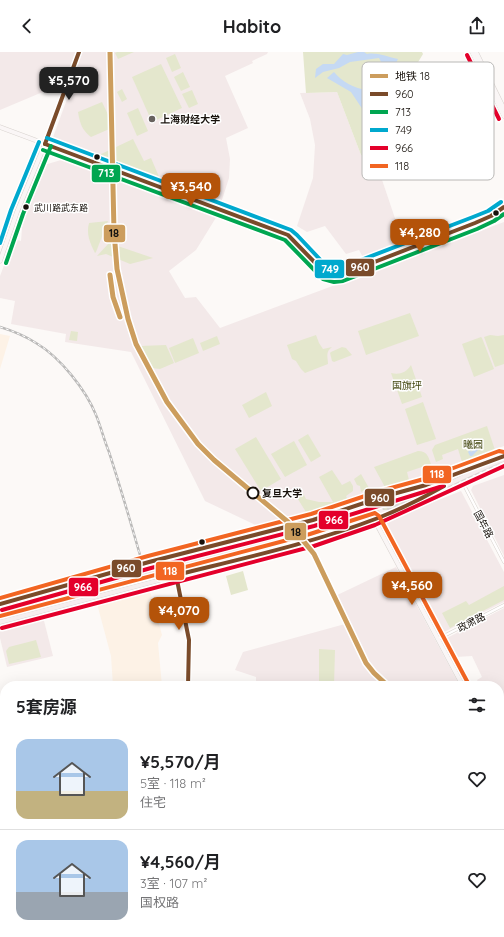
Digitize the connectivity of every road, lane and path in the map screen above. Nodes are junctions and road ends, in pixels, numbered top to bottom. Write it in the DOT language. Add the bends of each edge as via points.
graph roads {
  1 [pos="79,52"];
  2 [pos="472,52"];
  3 [pos="476,52"];
  4 [pos="477,62"];
  5 [pos="481,62"];
  6 [pos="494,88"];
  7 [pos="494,96"];
  8 [pos="504,108"];
  9 [pos="504,116"];
  10 [pos="0,127"];
  11 [pos="45,144"];
  12 [pos="504,207"];
  13 [pos="0,261"];
  14 [pos="503,459"];
  15 [pos="464,485"];
  16 [pos="421,487"];
  17 [pos="400,493"];
  18 [pos="363,510"];
  19 [pos="390,512"];
  20 [pos="366,517"];
  21 [pos="374,520"];
  22 [pos="212,553"];
  23 [pos="504,562"];
  24 [pos="99,576"];
  25 [pos="176,576"];
  26 [pos="0,604"];
  27 [pos="504,605"];
  28 [pos="0,610"];
  29 [pos="0,617"];
  30 [pos="0,622"];
  31 [pos="438,639"];
  32 [pos="188,681"];
  33 [pos="460,681"];
  1 -- 11 [label="street"];
  2 -- 4 [label="street"];
  3 -- 5 [label="street"];
  6 -- 8 [label="street"];
  7 -- 9 [label="street"];
  10 -- 11 [label="street"];
  11 -- 12 [label="street" via="288,235 330,276 341,275 475,223"];
  11 -- 13 [label="street"];
  14 -- 16 [label="main road"];
  14 -- 19 [label="main road"];
  15 -- 23 [label="street, 国年路"];
  16 -- 17 [label="main road"];
  16 -- 19 [label="main road" via="379,502 380,510"];
  17 -- 21 [label="main road" via="370,504 369,510"];
  17 -- 24 [label="main road" via="305,522"];
  18 -- 22 [label="highway"];
  19 -- 21 [label="main road"];
  20 -- 29 [label="highway"];
  21 -- 25 [label="main road" via="312,540"];
  21 -- 31 [label="street"];
  22 -- 24 [label="highway" via="167,560"];
  22 -- 28 [label="highway"];
  24 -- 26 [label="main road"];
  25 -- 30 [label="main road"];
  25 -- 32 [label="street" via="189,640"];
  27 -- 31 [label="street, 政肃路"];
  31 -- 33 [label="street"];
}
